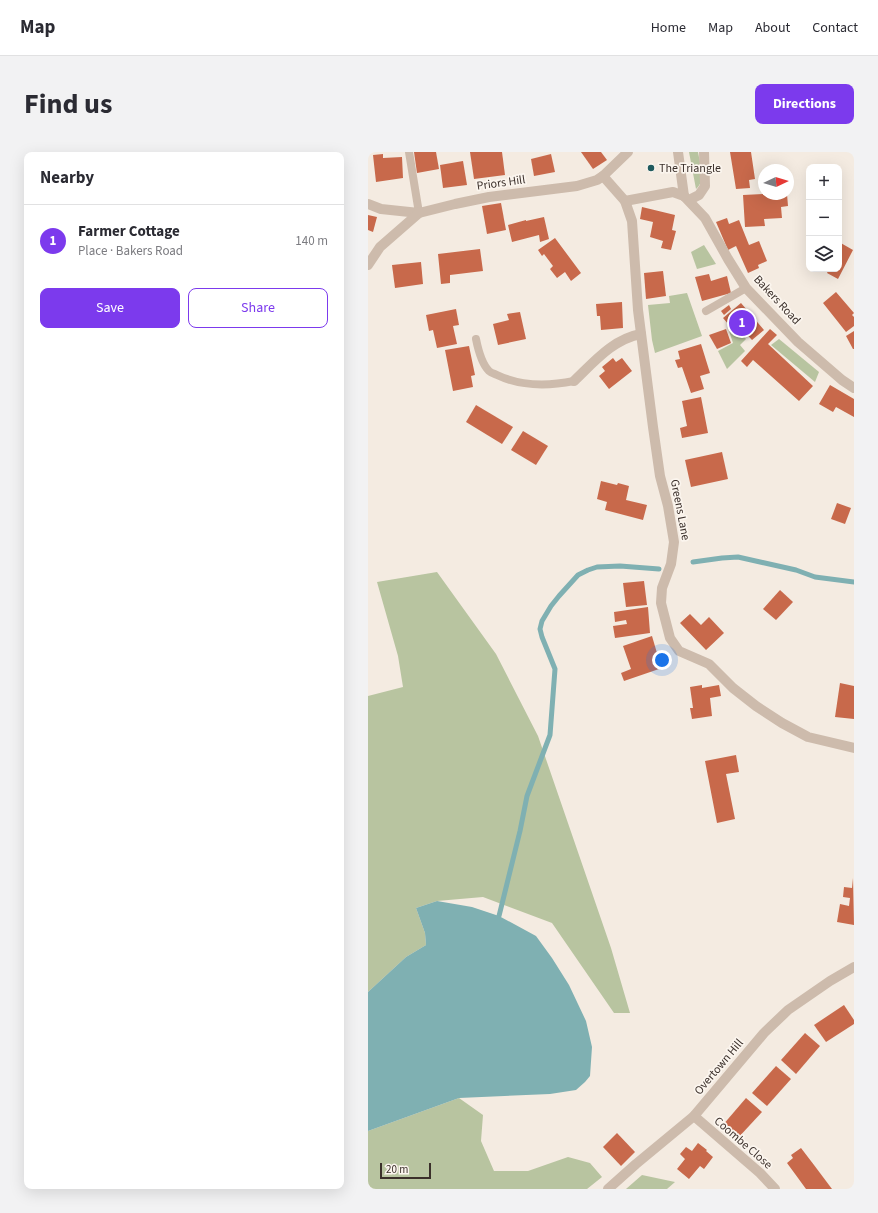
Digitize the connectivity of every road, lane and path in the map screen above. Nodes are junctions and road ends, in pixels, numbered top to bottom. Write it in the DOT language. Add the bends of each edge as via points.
graph roads {
  1 [pos="409,152"];
  2 [pos="628,152"];
  3 [pos="678,152"];
  4 [pos="704,152"];
  5 [pos="603,176"];
  6 [pos="687,198"];
  7 [pos="625,202"];
  8 [pos="368,204"];
  9 [pos="419,213"];
  10 [pos="368,265"];
  11 [pos="746,288"];
  12 [pos="706,311"];
  13 [pos="641,334"];
  14 [pos="476,339"];
  15 [pos="574,381"];
  16 [pos="854,388"];
  17 [pos="854,748"];
  18 [pos="854,967"];
  19 [pos="694,1116"];
  20 [pos="608,1189"];
  21 [pos="776,1189"];
  1 -- 9 [label="lane"];
  2 -- 5 [label="street, Priors Hill"];
  3 -- 6 [label="street"];
  4 -- 6 [label="street" via="704,186 699,195"];
  5 -- 7 [label="street, Greens Lane"];
  5 -- 9 [label="street, Priors Hill" via="577,186 489,197"];
  6 -- 7 [label="street" via="673,192"];
  6 -- 11 [label="street, Bakers Road" via="705,218"];
  7 -- 13 [label="street, Greens Lane" via="632,221"];
  8 -- 9 [label="street, Priors Hill" via="381,209"];
  9 -- 10 [label="street" via="380,248"];
  11 -- 12 [label="lane"];
  11 -- 16 [label="street, Bakers Road" via="798,342"];
  13 -- 15 [label="street" via="627,337 614,345"];
  13 -- 17 [label="street, Greens Lane" via="660,476 674,542 671,564 662,588 661,603 670,638 679,651 709,664 733,688 782,723 808,737"];
  14 -- 15 [label="lane" via="480,355 489,371 502,377 540,384"];
  18 -- 19 [label="street, Overtown Hill" via="799,1002 775,1022"];
  19 -- 20 [label="street, Overtown Hill"];
  19 -- 21 [label="street, Coombe Close"];
}
